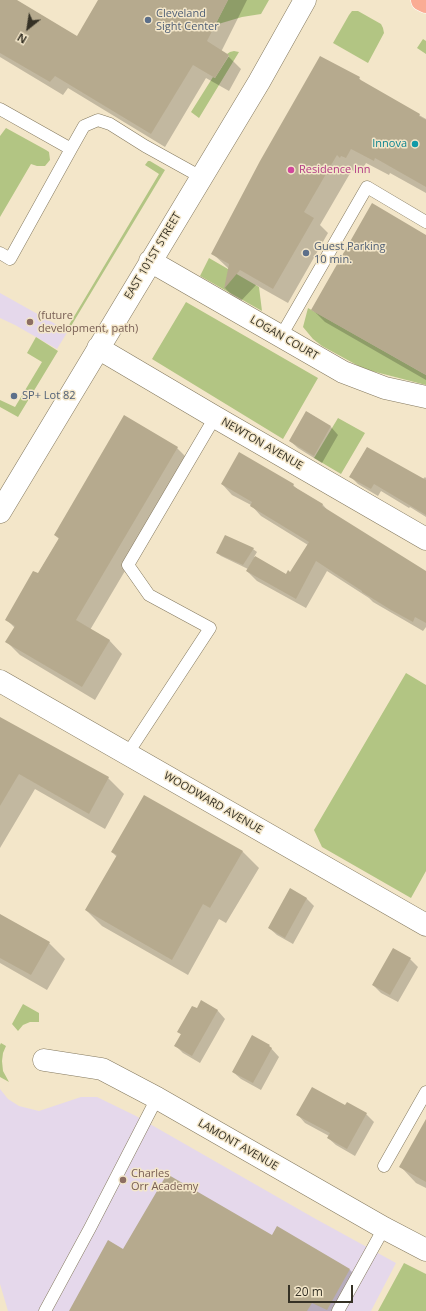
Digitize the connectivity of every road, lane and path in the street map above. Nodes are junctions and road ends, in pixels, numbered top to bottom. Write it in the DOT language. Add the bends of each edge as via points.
graph roads {
  1 [pos="305,0"];
  2 [pos="422,0"];
  3 [pos="426,2"];
  4 [pos="0,108"];
  5 [pos="71,149"];
  6 [pos="201,177"];
  7 [pos="426,222"];
  8 [pos="0,253"];
  9 [pos="150,261"];
  10 [pos="281,336"];
  11 [pos="98,348"];
  12 [pos="426,397"];
  13 [pos="215,418"];
  14 [pos="0,512"];
  15 [pos="426,539"];
  16 [pos="0,681"];
  17 [pos="128,753"];
  18 [pos="426,925"];
  19 [pos="44,1060"];
  20 [pos="426,1092"];
  21 [pos="157,1098"];
  22 [pos="384,1166"];
  23 [pos="384,1228"];
  24 [pos="426,1250"];
  25 [pos="45,1311"];
  26 [pos="338,1311"];
  1 -- 6 [label="street, EAST 101ST STREET"];
  2 -- 3 [label="main road"];
  4 -- 5 [label="lane"];
  5 -- 6 [label="lane" via="84,126 98,120 110,124"];
  5 -- 8 [label="lane" via="10,259"];
  6 -- 9 [label="street, EAST 101ST STREET"];
  7 -- 10 [label="lane" via="367,187"];
  9 -- 10 [label="street, LOGAN COURT"];
  9 -- 11 [label="street, EAST 101ST STREET"];
  10 -- 12 [label="street, LOGAN COURT" via="343,372 385,388"];
  11 -- 13 [label="street, NEWTON AVENUE"];
  11 -- 14 [label="street, EAST 101ST STREET"];
  13 -- 15 [label="street, NEWTON AVENUE"];
  13 -- 17 [label="lane" via="128,565 149,595 210,628"];
  16 -- 17 [label="street, WOODWARD AVENUE"];
  17 -- 18 [label="street, WOODWARD AVENUE"];
  19 -- 21 [label="street, LAMONT AVENUE" via="102,1069"];
  20 -- 22 [label="lane"];
  21 -- 23 [label="street, LAMONT AVENUE"];
  21 -- 25 [label="lane"];
  23 -- 24 [label="street, LAMONT AVENUE"];
  23 -- 26 [label="lane"];
}
